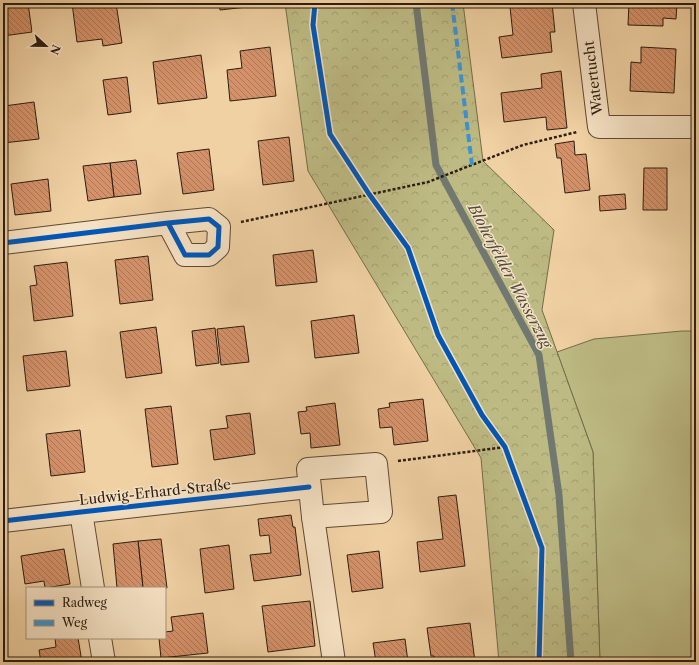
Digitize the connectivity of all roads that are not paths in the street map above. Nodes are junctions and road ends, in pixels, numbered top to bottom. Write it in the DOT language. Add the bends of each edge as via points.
graph roads {
  1 [pos="584,3"];
  2 [pos="696,127"];
  3 [pos="168,223"];
  4 [pos="3,243"];
  5 [pos="309,487"];
  6 [pos="81,512"];
  7 [pos="313,518"];
  8 [pos="3,521"];
  9 [pos="93,587"];
  10 [pos="100,639"];
  11 [pos="104,662"];
  12 [pos="334,662"];
  1 -- 2 [label="street, Watertucht" via="599,127"];
  3 -- 3 [label="street" via="209,219 219,227 218,247 208,255 185,255"];
  3 -- 4 [label="street"];
  5 -- 6 [label="street, Ludwig-Erhard-Straße"];
  5 -- 7 [label="street"];
  5 -- 7 [label="street" via="308,469 376,464 381,512"];
  6 -- 8 [label="street, Ludwig-Erhard-Straße"];
  6 -- 9 [label="street"];
  7 -- 12 [label="street"];
  10 -- 11 [label="street"];
}
